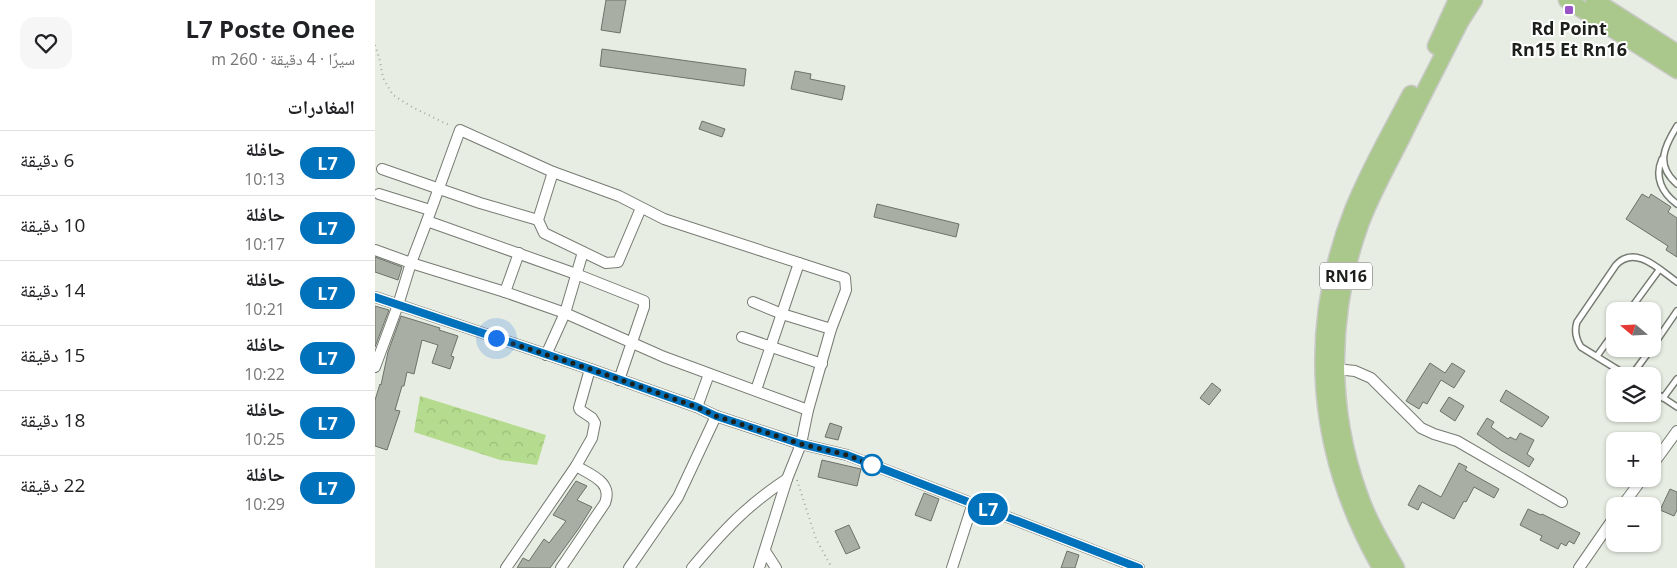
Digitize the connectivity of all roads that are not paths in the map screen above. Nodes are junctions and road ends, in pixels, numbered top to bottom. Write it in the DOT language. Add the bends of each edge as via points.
graph roads {
  1 [pos="1457,0"];
  2 [pos="1474,0"];
  3 [pos="1567,0"];
  4 [pos="1595,0"];
  5 [pos="1677,53"];
  6 [pos="1677,70"];
  7 [pos="1677,126"];
  8 [pos="1663,156"];
  9 [pos="382,169"];
  10 [pos="553,172"];
  11 [pos="1677,184"];
  12 [pos="438,188"];
  13 [pos="379,194"];
  14 [pos="1677,204"];
  15 [pos="641,208"];
  16 [pos="430,210"];
  17 [pos="538,220"];
  18 [pos="427,221"];
  19 [pos="375,250"];
  20 [pos="583,252"];
  21 [pos="519,253"];
  22 [pos="411,263"];
  23 [pos="799,263"];
  24 [pos="1659,270"];
  25 [pos="576,274"];
  26 [pos="1677,282"];
  27 [pos="505,292"];
  28 [pos="375,297"];
  29 [pos="753,302"];
  30 [pos="1636,302"];
  31 [pos="398,305"];
  32 [pos="1677,312"];
  33 [pos="565,313"];
  34 [pos="782,314"];
  35 [pos="831,329"];
  36 [pos="1661,334"];
  37 [pos="742,337"];
  38 [pos="632,342"];
  39 [pos="1606,343"];
  40 [pos="771,347"];
  41 [pos="546,355"];
  42 [pos="1597,356"];
  43 [pos="822,364"];
  44 [pos="375,367"];
  45 [pos="1615,367"];
  46 [pos="590,369"];
  47 [pos="1336,369"];
  48 [pos="709,374"];
  49 [pos="1677,379"];
  50 [pos="619,380"];
  51 [pos="756,390"];
  52 [pos="1663,398"];
  53 [pos="1677,406"];
  54 [pos="697,407"];
  55 [pos="809,410"];
  56 [pos="716,416"];
  57 [pos="1677,431"];
  58 [pos="801,444"];
  59 [pos="1661,453"];
  60 [pos="576,466"];
  61 [pos="787,479"];
  62 [pos="1562,502"];
  63 [pos="973,503"];
  64 [pos="1606,529"];
  65 [pos="765,550"];
  66 [pos="506,568"];
  67 [pos="561,568"];
  68 [pos="629,568"];
  69 [pos="692,568"];
  70 [pos="759,568"];
  71 [pos="776,568"];
  72 [pos="952,568"];
  73 [pos="1139,568"];
  74 [pos="1381,568"];
  75 [pos="1396,568"];
  76 [pos="1579,568"];
  1 -- 74 [label="highway, RN16" via="1426,68 1362,188 1342,241 1327,303 1323,367 1329,431 1345,492"];
  2 -- 47 [label="highway, RN16" via="1377,185 1361,222 1341,301"];
  3 -- 6 [label="highway"];
  4 -- 5 [label="highway"];
  7 -- 8 [label="lane"];
  8 -- 11 [label="lane" via="1668,175"];
  8 -- 14 [label="lane" via="1659,168 1660,182 1665,193"];
  9 -- 12 [label="street"];
  10 -- 12 [label="street" via="460,130"];
  10 -- 15 [label="street" via="619,196"];
  10 -- 17 [label="street"];
  12 -- 16 [label="street"];
  12 -- 17 [label="street"];
  13 -- 16 [label="street"];
  15 -- 20 [label="street" via="618,262 606,263"];
  15 -- 23 [label="street" via="664,219"];
  16 -- 18 [label="street"];
  17 -- 20 [label="street" via="544,233"];
  18 -- 21 [label="street"];
  18 -- 22 [label="street"];
  19 -- 22 [label="street"];
  20 -- 25 [label="street"];
  21 -- 25 [label="street"];
  21 -- 27 [label="street"];
  22 -- 27 [label="street"];
  22 -- 31 [label="street"];
  23 -- 34 [label="street"];
  23 -- 35 [label="street" via="845,278 846,290"];
  24 -- 26 [label="lane"];
  24 -- 30 [label="lane"];
  24 -- 42 [label="lane" via="1635,257 1616,266 1576,327 1581,347"];
  25 -- 33 [label="street"];
  25 -- 38 [label="street" via="644,301"];
  27 -- 33 [label="street"];
  28 -- 31 [label="street"];
  29 -- 34 [label="street"];
  31 -- 41 [label="street"];
  31 -- 44 [label="street"];
  32 -- 36 [label="lane"];
  33 -- 38 [label="street"];
  33 -- 41 [label="street"];
  34 -- 35 [label="street"];
  34 -- 40 [label="street"];
  35 -- 43 [label="street"];
  37 -- 40 [label="street"];
  38 -- 48 [label="street"];
  38 -- 50 [label="street"];
  39 -- 42 [label="lane"];
  40 -- 43 [label="street"];
  40 -- 51 [label="street"];
  41 -- 46 [label="street"];
  42 -- 45 [label="lane"];
  43 -- 55 [label="street"];
  46 -- 50 [label="street"];
  46 -- 60 [label="street" via="579,408 593,418 595,430"];
  47 -- 62 [label="street" via="1355,371 1371,378 1427,432 1457,442"];
  47 -- 75 [label="highway, RN16" via="1341,423 1352,474 1368,516"];
  48 -- 51 [label="street"];
  48 -- 54 [label="street"];
  49 -- 52 [label="lane"];
  50 -- 54 [label="street"];
  51 -- 55 [label="street"];
  52 -- 53 [label="lane"];
  54 -- 56 [label="street"];
  55 -- 58 [label="street"];
  56 -- 58 [label="street"];
  56 -- 68 [label="street" via="678,497"];
  57 -- 59 [label="street"];
  58 -- 61 [label="street"];
  58 -- 63 [label="street" via="847,455"];
  60 -- 66 [label="street"];
  60 -- 67 [label="street" via="601,480 606,486 607,497"];
  61 -- 65 [label="street"];
  61 -- 69 [label="street" via="747,508"];
  63 -- 72 [label="street"];
  63 -- 73 [label="street"];
  64 -- 76 [label="street"];
  65 -- 70 [label="street"];
  65 -- 71 [label="street"];
}
